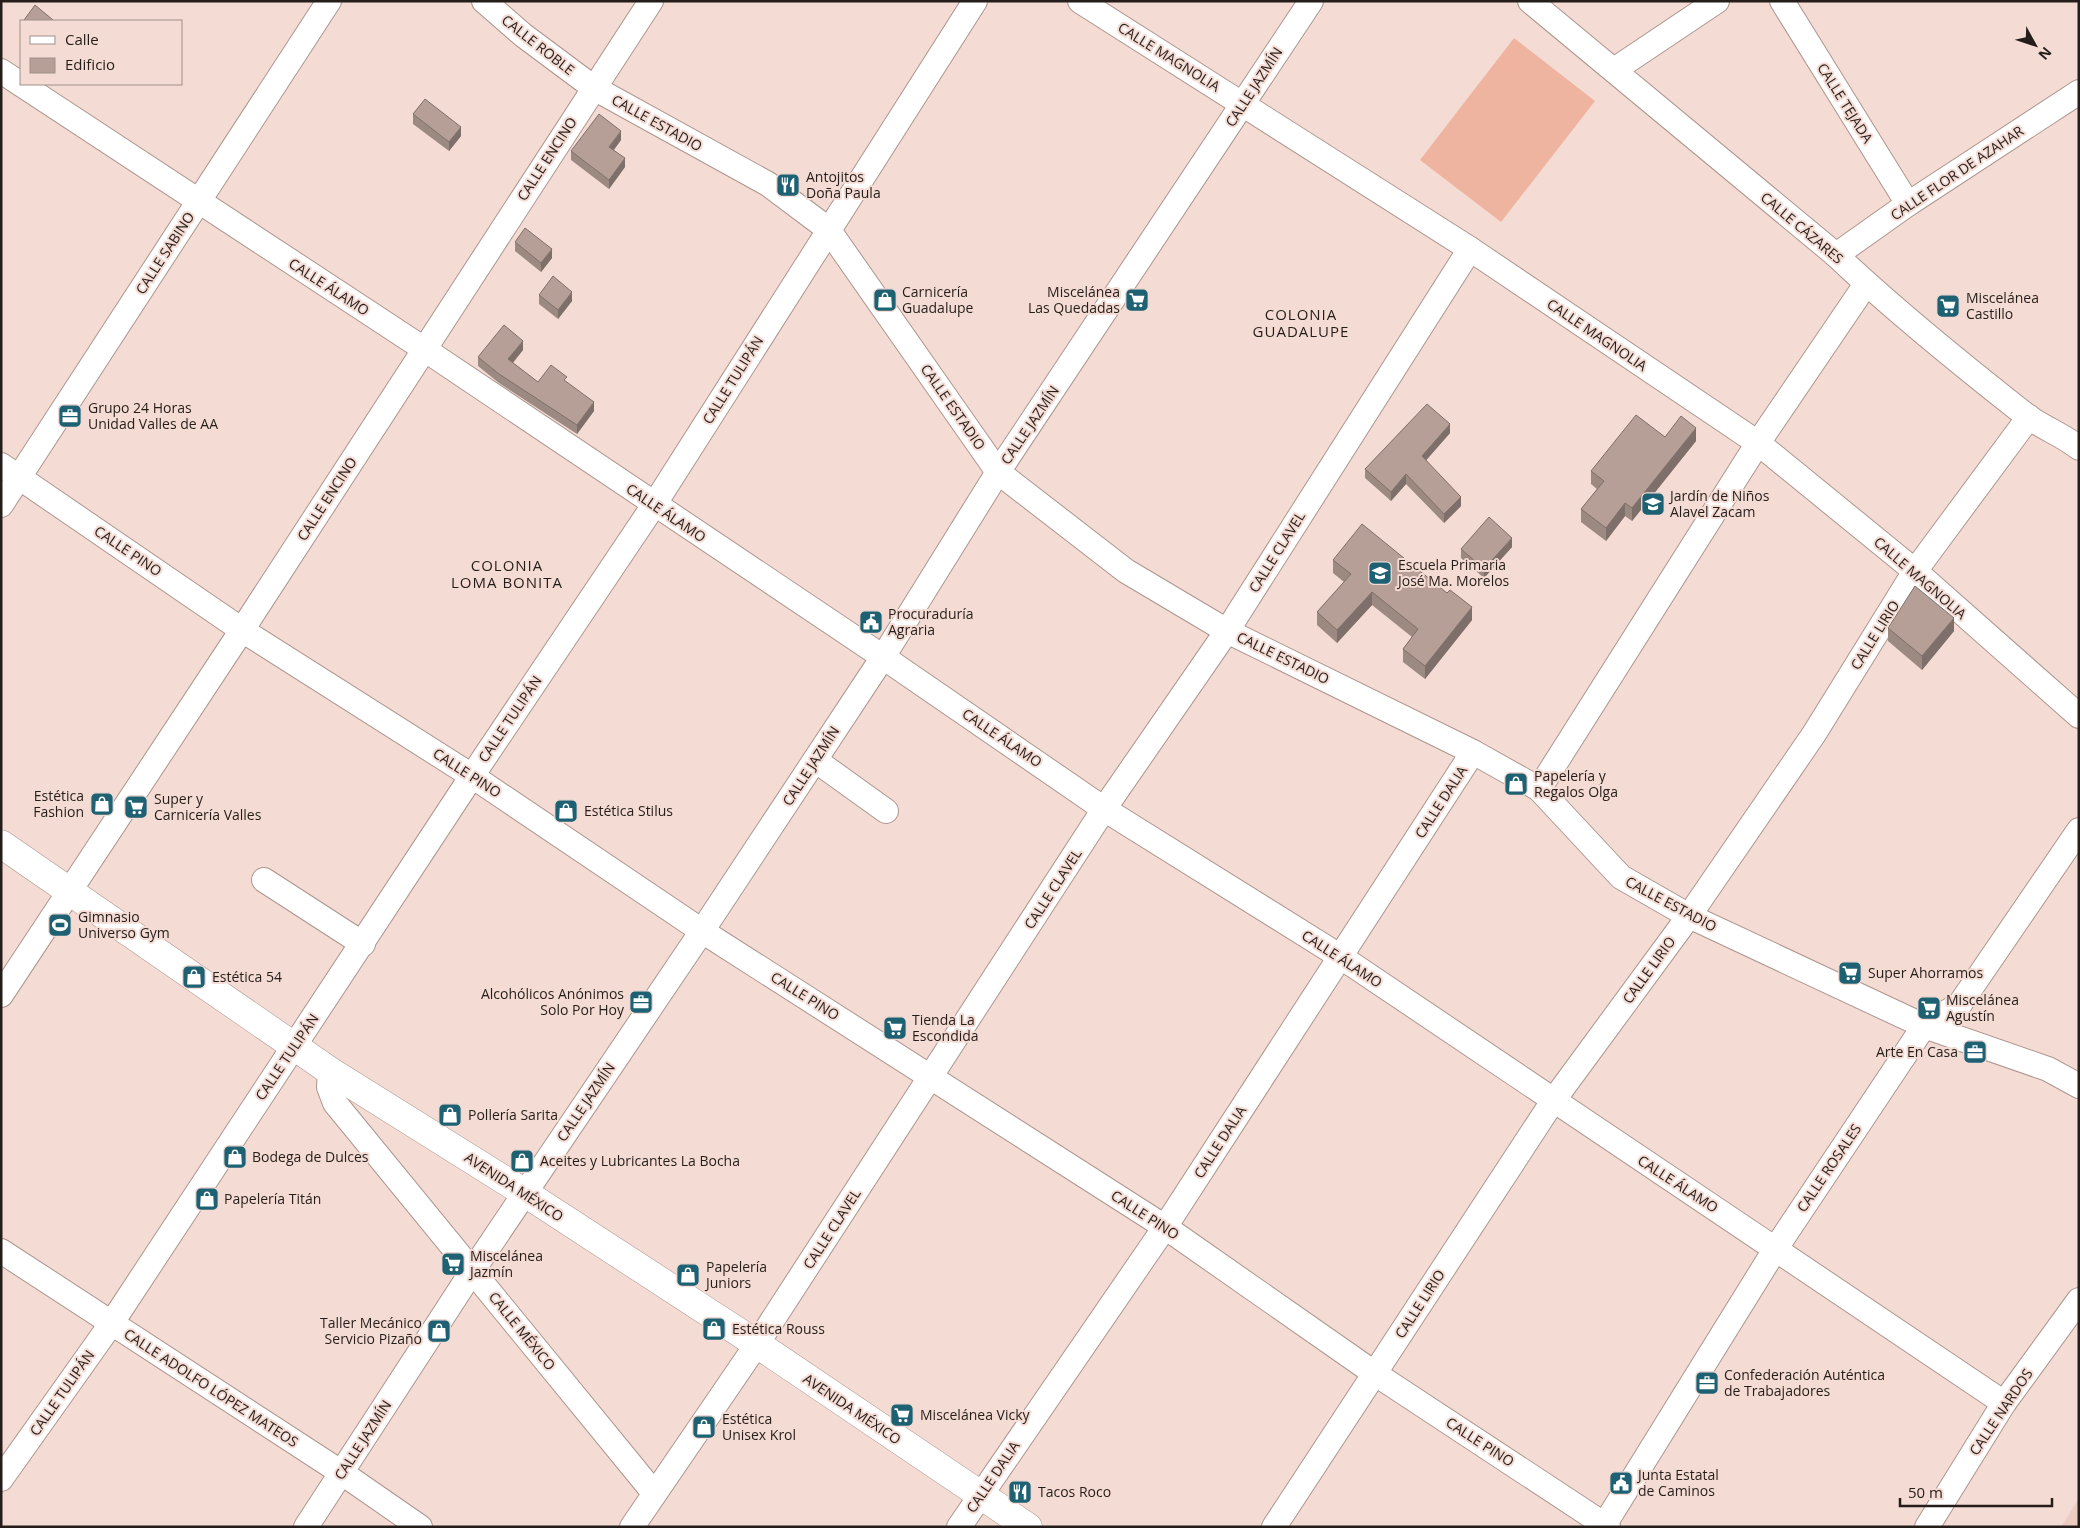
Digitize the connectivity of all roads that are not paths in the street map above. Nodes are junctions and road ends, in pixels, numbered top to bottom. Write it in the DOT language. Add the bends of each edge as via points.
graph roads {
  1 [pos="329,1"];
  2 [pos="484,1"];
  3 [pos="650,1"];
  4 [pos="975,1"];
  5 [pos="1080,1"];
  6 [pos="1311,1"];
  7 [pos="1530,1"];
  8 [pos="1717,1"];
  9 [pos="1782,1"];
  10 [pos="1614,70"];
  11 [pos="1,71"];
  12 [pos="20,84"];
  13 [pos="22,85"];
  14 [pos="594,88"];
  15 [pos="2079,92"];
  16 [pos="1243,104"];
  17 [pos="199,202"];
  18 [pos="1908,204"];
  19 [pos="828,228"];
  20 [pos="1470,249"];
  21 [pos="1836,256"];
  22 [pos="1866,284"];
  23 [pos="424,349"];
  24 [pos="2029,417"];
  25 [pos="2074,437"];
  26 [pos="1758,443"];
  27 [pos="11,471"];
  28 [pos="998,472"];
  29 [pos="1,505"];
  30 [pos="654,505"];
  31 [pos="1915,571"];
  32 [pos="242,630"];
  33 [pos="1227,631"];
  34 [pos="883,657"];
  35 [pos="2079,716"];
  36 [pos="1474,752"];
  37 [pos="815,760"];
  38 [pos="472,776"];
  39 [pos="1540,789"];
  40 [pos="1104,809"];
  41 [pos="886,811"];
  42 [pos="2079,830"];
  43 [pos="1,844"];
  44 [pos="264,880"];
  45 [pos="70,891"];
  46 [pos="1689,916"];
  47 [pos="702,930"];
  48 [pos="363,944"];
  49 [pos="1340,957"];
  50 [pos="1,995"];
  51 [pos="1924,1026"];
  52 [pos="294,1046"];
  53 [pos="330,1071"];
  54 [pos="932,1076"];
  55 [pos="2079,1086"];
  56 [pos="1553,1101"];
  57 [pos="525,1193"];
  58 [pos="1165,1227"];
  59 [pos="1776,1248"];
  60 [pos="1,1251"];
  61 [pos="472,1270"];
  62 [pos="2079,1300"];
  63 [pos="111,1324"];
  64 [pos="757,1344"];
  65 [pos="1374,1372"];
  66 [pos="2004,1403"];
  67 [pos="342,1473"];
  68 [pos="1,1479"];
  69 [pos="654,1493"];
  70 [pos="980,1495"];
  71 [pos="1605,1526"];
  72 [pos="306,1527"];
  73 [pos="420,1527"];
  74 [pos="632,1527"];
  75 [pos="959,1527"];
  76 [pos="1028,1527"];
  77 [pos="1274,1527"];
  78 [pos="1927,1527"];
  1 -- 17 [label="street, CALLE SABINO"];
  2 -- 14 [label="street, CALLE ROBLE"];
  3 -- 14 [label="street, CALLE ENCINO"];
  4 -- 19 [label="street, CALLE TULIPÁN"];
  5 -- 16 [label="street, CALLE MAGNOLIA"];
  6 -- 16 [label="street, CALLE JAZMÍN"];
  7 -- 10 [label="street, CALLE CÁZARES"];
  8 -- 10 [label="street"];
  9 -- 18 [label="street, CALLE TEJADA"];
  10 -- 21 [label="street, CALLE CÁZARES"];
  11 -- 12 [label="street, CALLE ÁLAMO"];
  13 -- 17 [label="street, CALLE ÁLAMO"];
  14 -- 19 [label="street, CALLE ESTADIO" via="768,184"];
  14 -- 23 [label="street, CALLE ENCINO"];
  15 -- 18 [label="street, CALLE FLOR DE AZAHAR"];
  16 -- 20 [label="street, CALLE MAGNOLIA"];
  16 -- 28 [label="street, CALLE JAZMÍN"];
  17 -- 23 [label="street, CALLE ÁLAMO"];
  17 -- 27 [label="street, CALLE SABINO"];
  18 -- 21 [label="street, CALLE FLOR DE AZAHAR"];
  19 -- 28 [label="street, CALLE ESTADIO"];
  19 -- 30 [label="street, CALLE TULIPÁN"];
  20 -- 26 [label="street, CALLE MAGNOLIA"];
  20 -- 33 [label="street, CALLE CLAVEL"];
  21 -- 22 [label="street, CALLE CÁZARES"];
  22 -- 24 [label="street, CALLE CÁZARES"];
  22 -- 26 [label="street"];
  23 -- 30 [label="street, CALLE ÁLAMO"];
  23 -- 32 [label="street, CALLE ENCINO"];
  24 -- 25 [label="street, CALLE CÁZARES"];
  24 -- 31 [label="street, CALLE LIRIO"];
  26 -- 31 [label="street, CALLE MAGNOLIA"];
  26 -- 39 [label="street"];
  27 -- 29 [label="street, CALLE SABINO"];
  27 -- 32 [label="street, CALLE PINO"];
  28 -- 33 [label="street, CALLE ESTADIO" via="1126,570"];
  28 -- 34 [label="street, CALLE JAZMÍN"];
  30 -- 34 [label="street, CALLE ÁLAMO"];
  30 -- 38 [label="street, CALLE TULIPÁN"];
  31 -- 35 [label="street, CALLE MAGNOLIA"];
  31 -- 46 [label="street, CALLE LIRIO" via="1814,734"];
  32 -- 38 [label="street, CALLE PINO"];
  32 -- 45 [label="street, CALLE ENCINO"];
  33 -- 36 [label="street, CALLE ESTADIO"];
  33 -- 40 [label="street, CALLE CLAVEL"];
  34 -- 37 [label="street, CALLE JAZMÍN"];
  34 -- 40 [label="street, CALLE ÁLAMO"];
  36 -- 39 [label="street, CALLE ESTADIO"];
  36 -- 49 [label="street, CALLE DALIA"];
  37 -- 41 [label="street"];
  37 -- 47 [label="street, CALLE JAZMÍN"];
  38 -- 47 [label="street, CALLE PINO"];
  38 -- 48 [label="street, CALLE TULIPÁN"];
  39 -- 46 [label="street, CALLE ESTADIO" via="1621,877"];
  40 -- 49 [label="street, CALLE ÁLAMO"];
  40 -- 54 [label="street, CALLE CLAVEL"];
  42 -- 51 [label="street, CALLE ROSALES" via="1960,1004"];
  43 -- 45 [label="street, AVENIDA MÉXICO"];
  44 -- 48 [label="street"];
  45 -- 50 [label="street, CALLE ENCINO"];
  45 -- 52 [label="street, AVENIDA MÉXICO"];
  46 -- 51 [label="street, CALLE ESTADIO"];
  46 -- 56 [label="street, CALLE LIRIO"];
  47 -- 54 [label="street, CALLE PINO"];
  47 -- 57 [label="street, CALLE JAZMÍN"];
  48 -- 52 [label="street, CALLE TULIPÁN"];
  49 -- 56 [label="street, CALLE ÁLAMO"];
  49 -- 58 [label="street, CALLE DALIA"];
  51 -- 55 [label="street, CALLE ESTADIO" via="2048,1070"];
  51 -- 59 [label="street, CALLE ROSALES"];
  52 -- 53 [label="street, AVENIDA MÉXICO"];
  52 -- 63 [label="street, CALLE TULIPÁN"];
  53 -- 57 [label="street, AVENIDA MÉXICO"];
  53 -- 61 [label="street, CALLE MÉXICO" via="329,1087 334,1103"];
  54 -- 58 [label="street, CALLE PINO"];
  54 -- 64 [label="street, CALLE CLAVEL"];
  56 -- 59 [label="street, CALLE ÁLAMO"];
  56 -- 65 [label="street, CALLE LIRIO"];
  57 -- 61 [label="street, CALLE JAZMÍN"];
  57 -- 64 [label="street, AVENIDA MÉXICO"];
  58 -- 65 [label="street, CALLE PINO"];
  58 -- 70 [label="street, CALLE DALIA"];
  59 -- 66 [label="street, CALLE ÁLAMO"];
  59 -- 71 [label="street, CALLE ROSALES"];
  60 -- 63 [label="street, CALLE ADOLFO LÓPEZ MATEOS"];
  61 -- 67 [label="street, CALLE JAZMÍN"];
  61 -- 69 [label="street, CALLE MÉXICO"];
  62 -- 66 [label="street, CALLE NARDOS"];
  63 -- 67 [label="street, CALLE ADOLFO LÓPEZ MATEOS"];
  63 -- 68 [label="street, CALLE TULIPÁN"];
  64 -- 69 [label="street, CALLE CLAVEL"];
  64 -- 70 [label="street, AVENIDA MÉXICO"];
  65 -- 71 [label="street, CALLE PINO"];
  65 -- 77 [label="street, CALLE LIRIO"];
  66 -- 78 [label="street, CALLE NARDOS"];
  67 -- 72 [label="street, CALLE JAZMÍN"];
  67 -- 73 [label="street, CALLE ADOLFO LÓPEZ MATEOS"];
  69 -- 74 [label="street, CALLE CLAVEL"];
  70 -- 75 [label="street, CALLE DALIA"];
  70 -- 76 [label="street, AVENIDA MÉXICO"];
}
